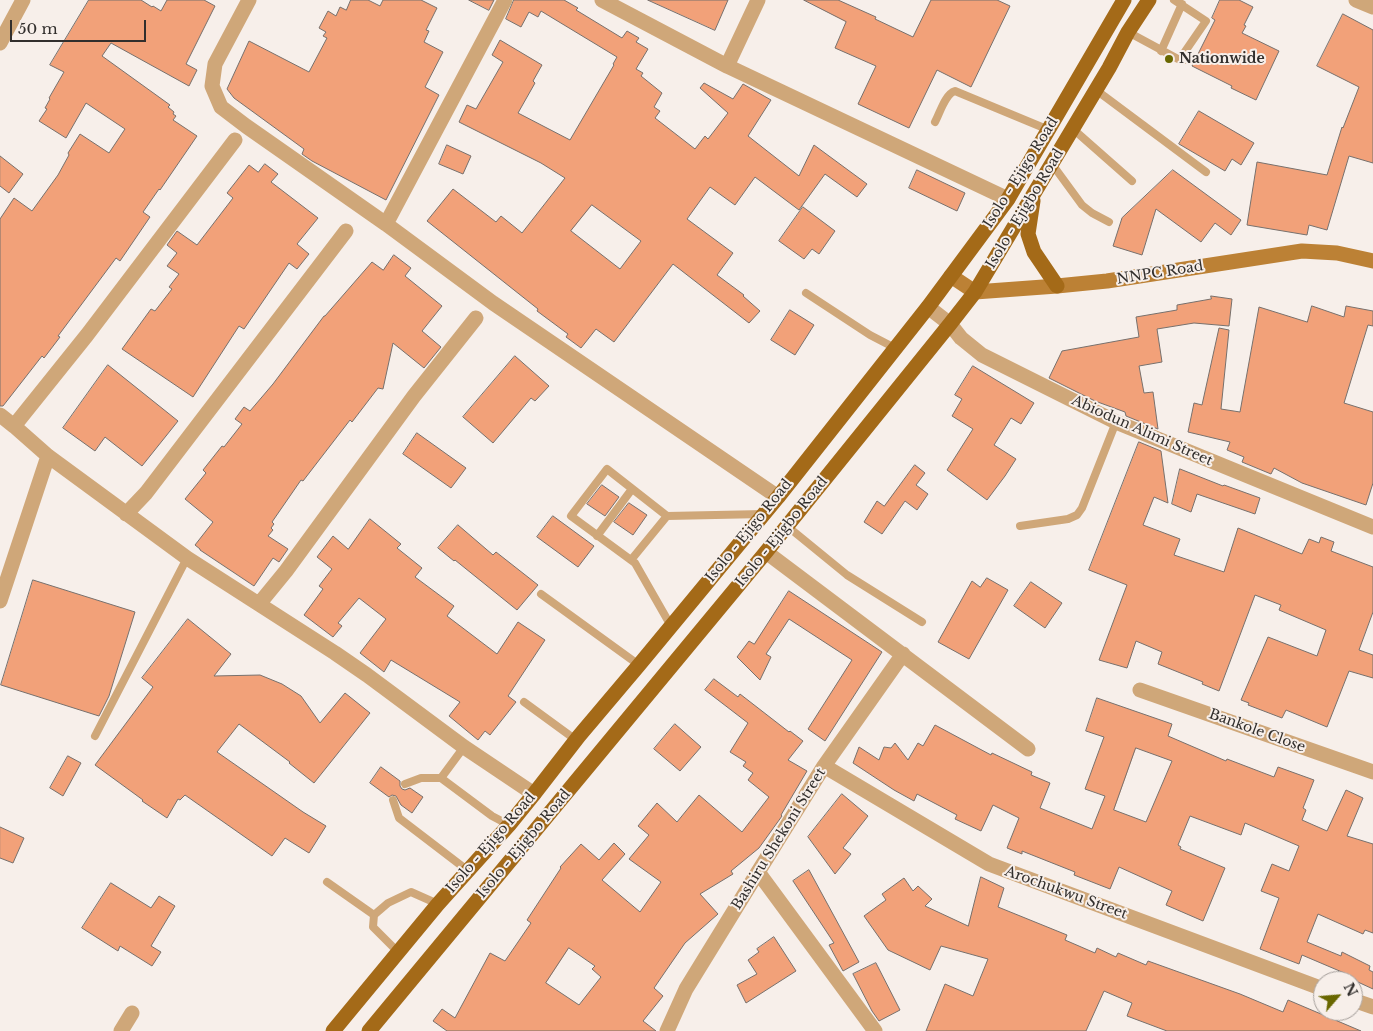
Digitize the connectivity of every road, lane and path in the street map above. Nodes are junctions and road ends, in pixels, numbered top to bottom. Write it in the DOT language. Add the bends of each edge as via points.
graph roads {
  1 [pos="22,0"];
  2 [pos="249,0"];
  3 [pos="505,0"];
  4 [pos="602,0"];
  5 [pos="758,0"];
  6 [pos="1124,0"];
  7 [pos="1149,0"];
  8 [pos="1174,0"];
  9 [pos="1356,0"];
  10 [pos="1182,4"];
  11 [pos="1373,7"];
  12 [pos="1128,32"];
  13 [pos="0,43"];
  14 [pos="1161,51"];
  15 [pos="727,66"];
  16 [pos="1096,90"];
  17 [pos="935,122"];
  18 [pos="1073,129"];
  19 [pos="1049,130"];
  20 [pos="235,140"];
  21 [pos="1052,164"];
  22 [pos="1206,172"];
  23 [pos="1132,181"];
  24 [pos="1035,193"];
  25 [pos="1008,199"];
  26 [pos="1108,222"];
  27 [pos="386,224"];
  28 [pos="346,231"];
  29 [pos="1373,261"];
  30 [pos="951,276"];
  31 [pos="1057,286"];
  32 [pos="806,292"];
  33 [pos="975,292"];
  34 [pos="928,307"];
  35 [pos="476,318"];
  36 [pos="950,324"];
  37 [pos="895,348"];
  38 [pos="0,415"];
  39 [pos="1116,422"];
  40 [pos="14,426"];
  41 [pos="48,456"];
  42 [pos="632,489"];
  43 [pos="778,497"];
  44 [pos="126,514"];
  45 [pos="764,514"];
  46 [pos="667,516"];
  47 [pos="787,526"];
  48 [pos="1020,526"];
  49 [pos="1373,527"];
  50 [pos="598,536"];
  51 [pos="766,552"];
  52 [pos="187,558"];
  53 [pos="631,560"];
  54 [pos="541,594"];
  55 [pos="0,601"];
  56 [pos="259,604"];
  57 [pos="922,622"];
  58 [pos="671,626"];
  59 [pos="903,654"];
  60 [pos="639,665"];
  61 [pos="1140,690"];
  62 [pos="524,702"];
  63 [pos="96,736"];
  64 [pos="576,740"];
  65 [pos="464,747"];
  66 [pos="1028,748"];
  67 [pos="824,766"];
  68 [pos="1373,772"];
  69 [pos="441,778"];
  70 [pos="404,784"];
  71 [pos="534,794"];
  72 [pos="393,800"];
  73 [pos="509,825"];
  74 [pos="468,870"];
  75 [pos="758,872"];
  76 [pos="327,882"];
  77 [pos="438,904"];
  78 [pos="374,915"];
  79 [pos="398,952"];
  80 [pos="1313,985"];
  81 [pos="132,1012"];
  82 [pos="121,1031"];
  83 [pos="333,1031"];
  84 [pos="369,1031"];
  85 [pos="667,1031"];
  86 [pos="875,1031"];
  1 -- 13 [label="street"];
  2 -- 27 [label="street" via="215,64 212,86 221,106"];
  3 -- 27 [label="street"];
  4 -- 15 [label="street"];
  5 -- 15 [label="street"];
  6 -- 19 [label="main road, Isolo - Ejigo Road"];
  7 -- 12 [label="main road, Isolo - Ejigbo Road"];
  8 -- 10 [label="lane"];
  9 -- 11 [label="street"];
  10 -- 14 [label="lane"];
  10 -- 14 [label="lane" via="1206,21 1184,53 1184,60"];
  12 -- 14 [label="lane"];
  12 -- 16 [label="main road, Isolo - Ejigbo Road"];
  15 -- 25 [label="street"];
  16 -- 18 [label="main road, Isolo - Ejigbo Road"];
  16 -- 22 [label="lane"];
  17 -- 19 [label="lane" via="951,92 956,91"];
  18 -- 21 [label="main road, Isolo - Ejigbo Road"];
  18 -- 23 [label="lane"];
  19 -- 25 [label="main road, Isolo - Ejigo Road"];
  20 -- 40 [label="street"];
  21 -- 24 [label="main road, Isolo - Ejigbo Road"];
  21 -- 26 [label="lane" via="1082,205"];
  24 -- 31 [label="main road" via="1028,234 1034,252"];
  24 -- 33 [label="main road, Isolo - Ejigbo Road"];
  25 -- 30 [label="main road, Isolo - Ejigo Road"];
  27 -- 43 [label="street" via="494,303"];
  28 -- 44 [label="street"];
  29 -- 31 [label="street, NNPC Road" via="1337,253 1302,251"];
  30 -- 33 [label="street"];
  30 -- 34 [label="main road, Isolo - Ejigo Road"];
  31 -- 33 [label="street, NNPC Road"];
  32 -- 37 [label="lane"];
  33 -- 36 [label="main road, Isolo - Ejigbo Road"];
  34 -- 36 [label="street, Abiodun Alimi Street"];
  34 -- 37 [label="main road, Isolo - Ejigo Road"];
  35 -- 56 [label="street"];
  36 -- 39 [label="street, Abiodun Alimi Street" via="982,356"];
  36 -- 47 [label="main road, Isolo - Ejigbo Road"];
  37 -- 43 [label="main road, Isolo - Ejigo Road"];
  38 -- 40 [label="street"];
  39 -- 48 [label="lane" via="1077,515"];
  39 -- 49 [label="street, Abiodun Alimi Street"];
  40 -- 41 [label="street"];
  41 -- 44 [label="street"];
  41 -- 55 [label="street"];
  42 -- 46 [label="lane"];
  42 -- 50 [label="lane"];
  42 -- 50 [label="lane" via="607,470 571,516"];
  43 -- 45 [label="main road, Isolo - Ejigo Road"];
  44 -- 52 [label="street"];
  45 -- 46 [label="lane"];
  45 -- 58 [label="main road, Isolo - Ejigo Road"];
  46 -- 53 [label="lane"];
  47 -- 51 [label="main road, Isolo - Ejigbo Road"];
  47 -- 57 [label="lane" via="846,575"];
  50 -- 53 [label="lane"];
  51 -- 59 [label="street"];
  51 -- 84 [label="main road, Isolo - Ejigbo Road"];
  52 -- 56 [label="street"];
  52 -- 63 [label="lane"];
  53 -- 58 [label="lane"];
  54 -- 60 [label="lane"];
  56 -- 65 [label="street" via="367,674"];
  58 -- 60 [label="main road, Isolo - Ejigo Road"];
  59 -- 66 [label="street"];
  59 -- 67 [label="street, Bashiru Shekoni Street"];
  60 -- 64 [label="main road, Isolo - Ejigo Road"];
  61 -- 68 [label="street, Bankole Close"];
  62 -- 64 [label="lane"];
  64 -- 71 [label="main road, Isolo - Ejigo Road"];
  65 -- 69 [label="lane"];
  65 -- 71 [label="street"];
  67 -- 75 [label="street, Bashiru Shekoni Street"];
  67 -- 80 [label="street, Arochukwu Street" via="988,864"];
  69 -- 70 [label="lane" via="420,778"];
  69 -- 73 [label="lane"];
  71 -- 73 [label="main road, Isolo - Ejigo Road"];
  72 -- 74 [label="lane" via="399,818"];
  73 -- 74 [label="main road, Isolo - Ejigo Road"];
  74 -- 77 [label="main road, Isolo - Ejigo Road"];
  75 -- 85 [label="street, Bashiru Shekoni Street" via="686,989"];
  75 -- 86 [label="street"];
  76 -- 78 [label="lane"];
  77 -- 78 [label="lane" via="411,892 388,903"];
  77 -- 79 [label="main road, Isolo - Ejigo Road"];
  78 -- 79 [label="lane" via="373,927"];
  79 -- 83 [label="main road, Isolo - Ejigo Road"];
  81 -- 82 [label="street"];
}
